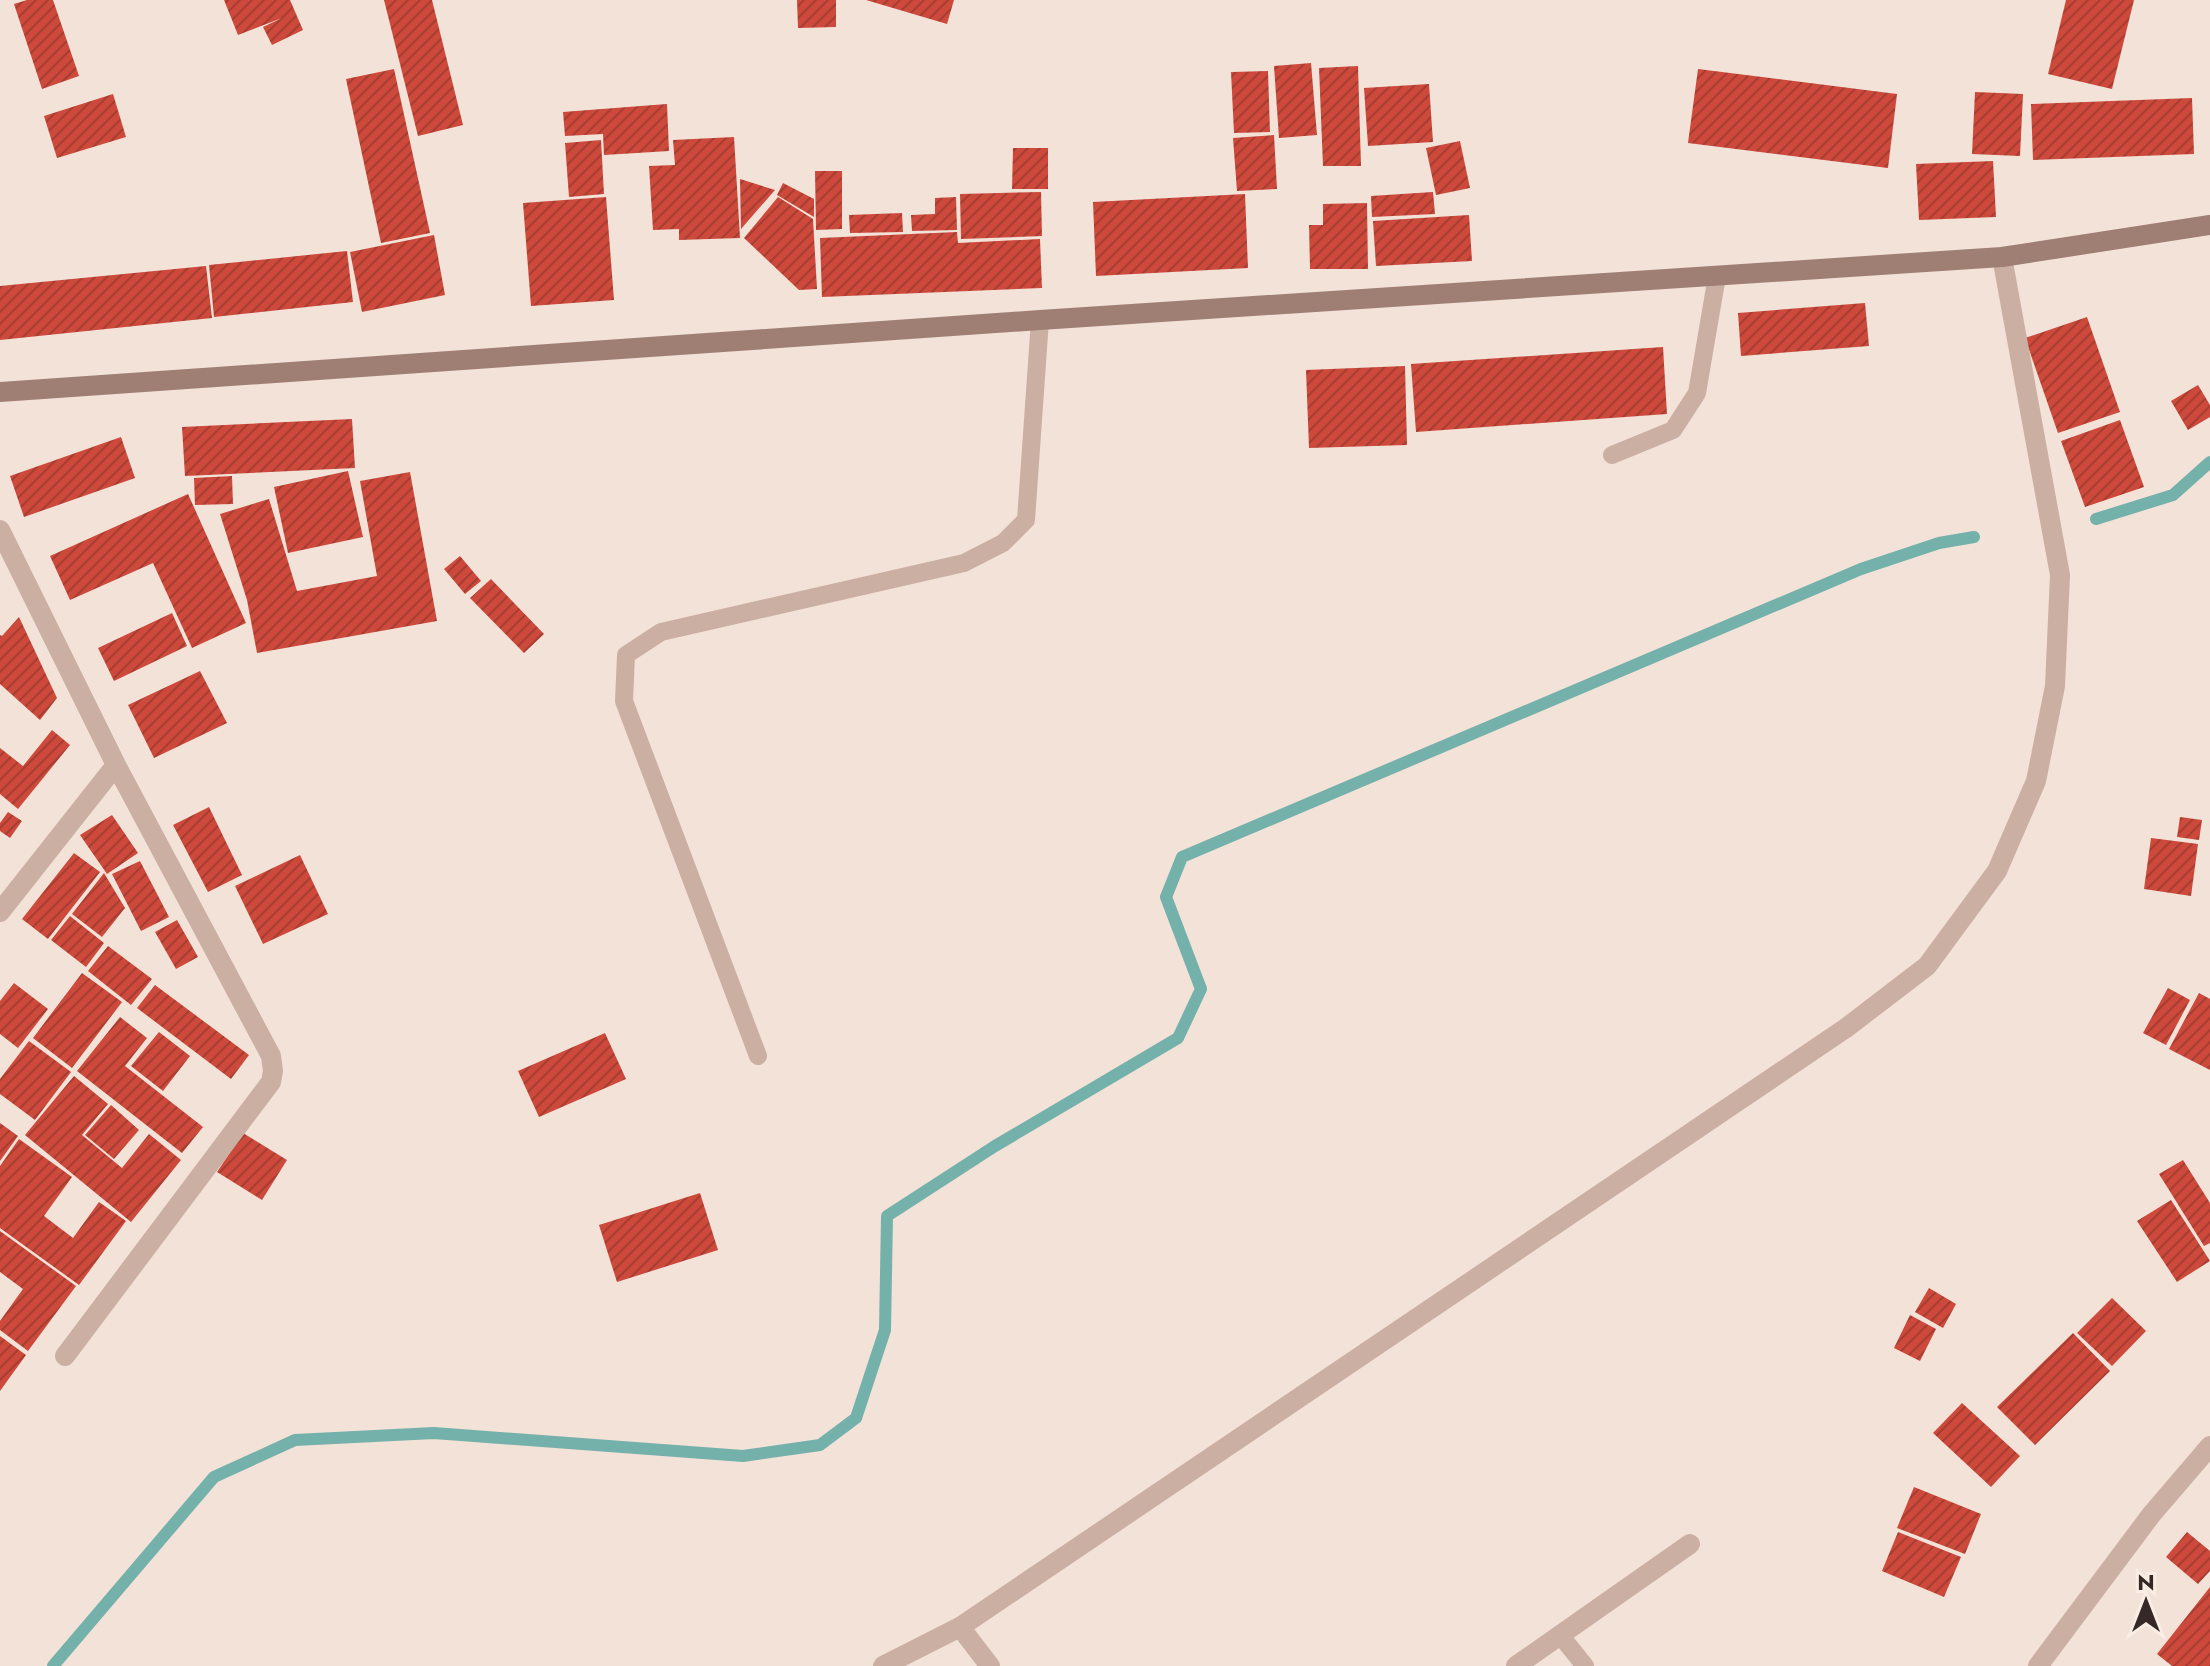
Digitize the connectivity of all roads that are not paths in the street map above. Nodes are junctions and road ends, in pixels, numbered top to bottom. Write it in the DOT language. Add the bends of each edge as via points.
graph roads {
  1 [pos="2210,225"];
  2 [pos="2002,257"];
  3 [pos="1717,276"];
  4 [pos="1040,320"];
  5 [pos="0,392"];
  6 [pos="1612,455"];
  7 [pos="0,530"];
  8 [pos="116,765"];
  9 [pos="0,912"];
  10 [pos="758,1056"];
  11 [pos="65,1356"];
  12 [pos="2210,1446"];
  13 [pos="1690,1544"];
  14 [pos="960,1627"];
  15 [pos="1560,1635"];
  16 [pos="883,1666"];
  17 [pos="990,1666"];
  18 [pos="1516,1666"];
  19 [pos="1585,1666"];
  20 [pos="2038,1666"];
  1 -- 2 [label="main road"];
  2 -- 3 [label="main road"];
  2 -- 14 [label="street" via="2060,575 2055,686 2036,781 1997,871 1927,966 1846,1028"];
  3 -- 4 [label="main road"];
  3 -- 6 [label="lane" via="1697,393 1673,430"];
  4 -- 5 [label="main road"];
  4 -- 10 [label="lane" via="1026,520 1003,543 964,563 661,632 626,655 624,701"];
  7 -- 8 [label="street"];
  8 -- 9 [label="street"];
  8 -- 11 [label="street" via="271,1056 273,1071 271,1082"];
  12 -- 20 [label="street"];
  13 -- 15 [label="street"];
  14 -- 16 [label="street"];
  14 -- 17 [label="street"];
  15 -- 18 [label="street"];
  15 -- 19 [label="lane"];
}
